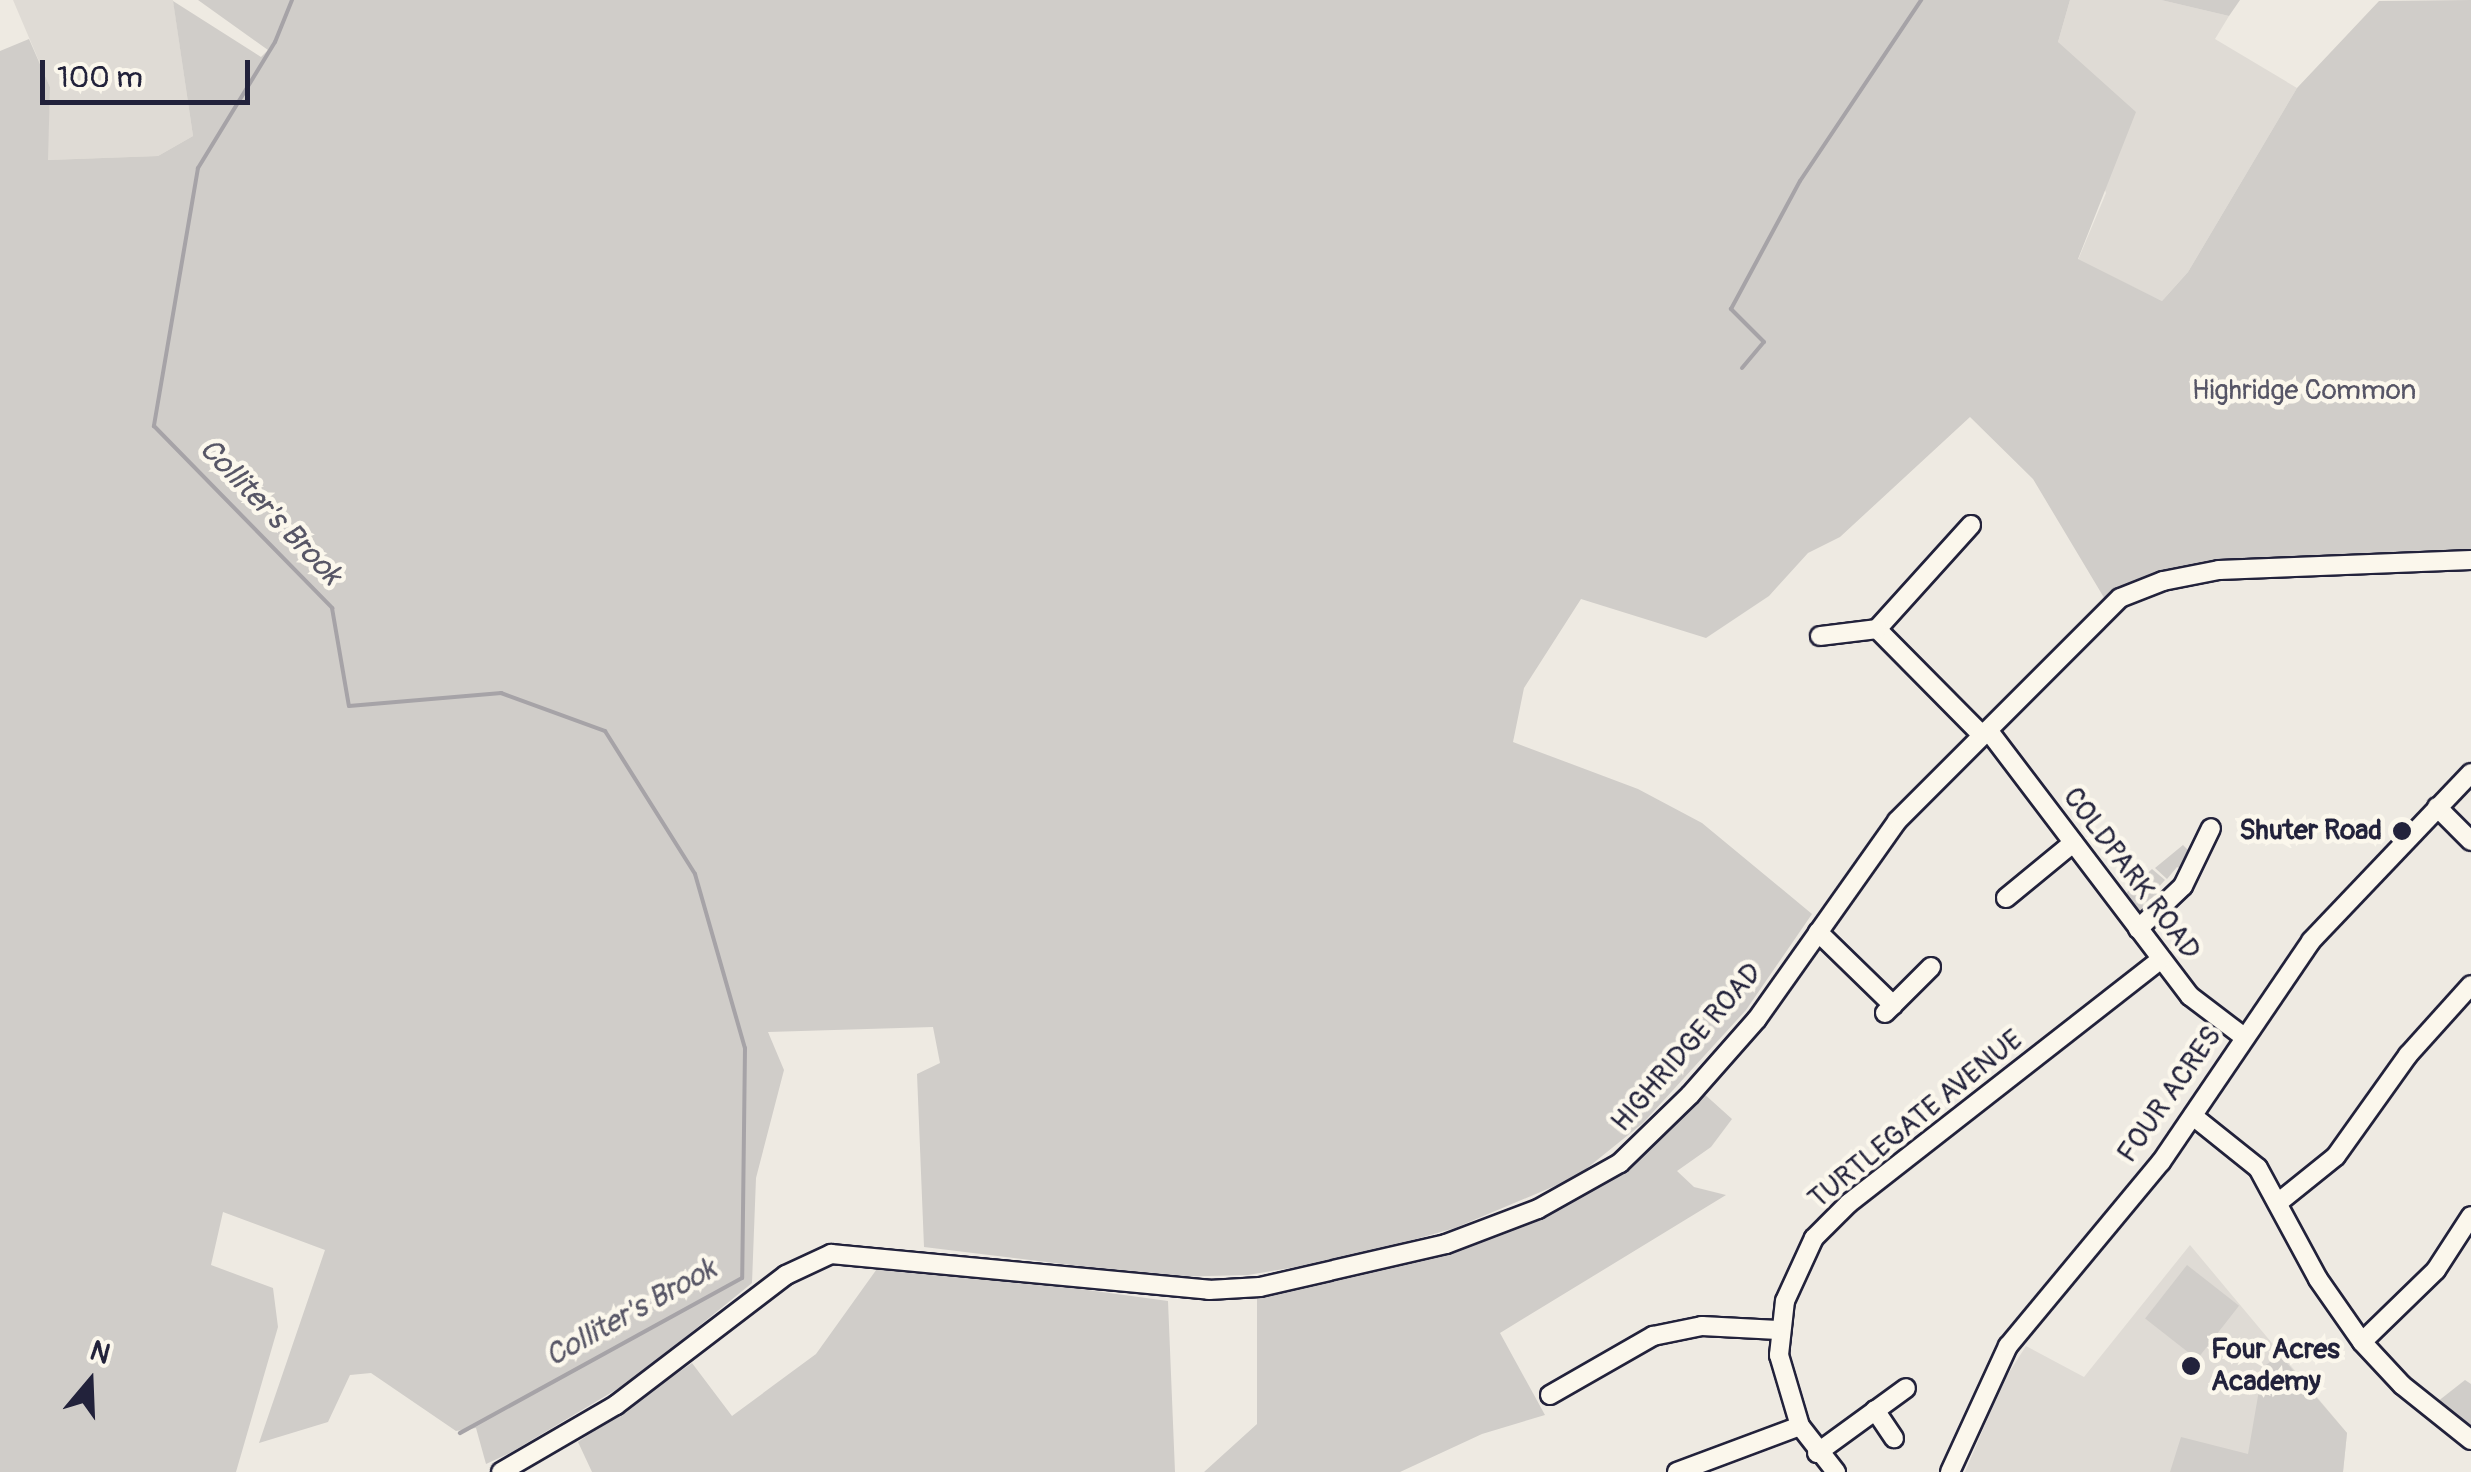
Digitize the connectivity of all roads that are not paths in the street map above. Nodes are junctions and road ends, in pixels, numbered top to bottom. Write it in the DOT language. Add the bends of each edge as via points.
graph roads {
  1 [pos="1972,525"];
  2 [pos="2471,560"];
  3 [pos="1877,629"];
  4 [pos="1820,637"];
  5 [pos="1985,732"];
  6 [pos="2471,772"];
  7 [pos="2437,808"];
  8 [pos="2211,828"];
  9 [pos="2471,841"];
  10 [pos="2073,844"];
  11 [pos="2006,898"];
  12 [pos="2138,929"];
  13 [pos="1818,932"];
  14 [pos="2160,960"];
  15 [pos="1931,967"];
  16 [pos="2471,985"];
  17 [pos="2244,1037"];
  18 [pos="2193,1116"];
  19 [pos="2279,1202"];
  20 [pos="2471,1216"];
  21 [pos="1778,1330"];
  22 [pos="2362,1342"];
  23 [pos="1906,1388"];
  24 [pos="1550,1396"];
  25 [pos="1875,1410"];
  26 [pos="1800,1426"];
  27 [pos="1894,1438"];
  28 [pos="2471,1440"];
  29 [pos="1818,1454"];
  30 [pos="501,1472"];
  31 [pos="1677,1472"];
  32 [pos="1836,1472"];
  33 [pos="1950,1472"];
  1 -- 3 [label="street"];
  2 -- 5 [label="street, HIGHRIDGE ROAD" via="2219,570 2140,588 2105,611"];
  3 -- 4 [label="street"];
  3 -- 5 [label="street, COLDPARK ROAD"];
  5 -- 10 [label="street, COLDPARK ROAD"];
  5 -- 13 [label="street, HIGHRIDGE ROAD" via="1897,821"];
  6 -- 7 [label="street, FOUR ACRES"];
  7 -- 9 [label="street"];
  7 -- 17 [label="street, FOUR ACRES" via="2311,942"];
  8 -- 12 [label="street" via="2183,886"];
  10 -- 11 [label="street"];
  10 -- 12 [label="street, COLDPARK ROAD"];
  12 -- 14 [label="street, COLDPARK ROAD"];
  13 -- 15 [label="street" via="1889,1009"];
  13 -- 30 [label="street, HIGHRIDGE ROAD" via="1757,1019 1645,1141 1620,1164 1538,1209 1446,1244 1226,1289 831,1254 786,1275 616,1406"];
  14 -- 17 [label="street, COLDPARK ROAD" via="2190,996"];
  14 -- 21 [label="street, TURTLEGATE AVENUE" via="1828,1222 1797,1266"];
  16 -- 19 [label="street" via="2408,1056 2336,1156"];
  17 -- 18 [label="street, FOUR ACRES"];
  18 -- 19 [label="street" via="2244,1152"];
  18 -- 33 [label="street, FOUR ACRES" via="2008,1346"];
  19 -- 22 [label="street" via="2318,1279"];
  20 -- 22 [label="street" via="2424,1284"];
  21 -- 24 [label="street" via="1702,1326 1653,1336"];
  21 -- 26 [label="street, TURTLEGATE AVENUE" via="1782,1380"];
  22 -- 28 [label="street" via="2402,1385"];
  23 -- 25 [label="street"];
  25 -- 27 [label="street"];
  25 -- 29 [label="street"];
  26 -- 29 [label="street, TURTLEGATE AVENUE"];
  26 -- 31 [label="street"];
  29 -- 32 [label="street, TURTLEGATE AVENUE"];
}
